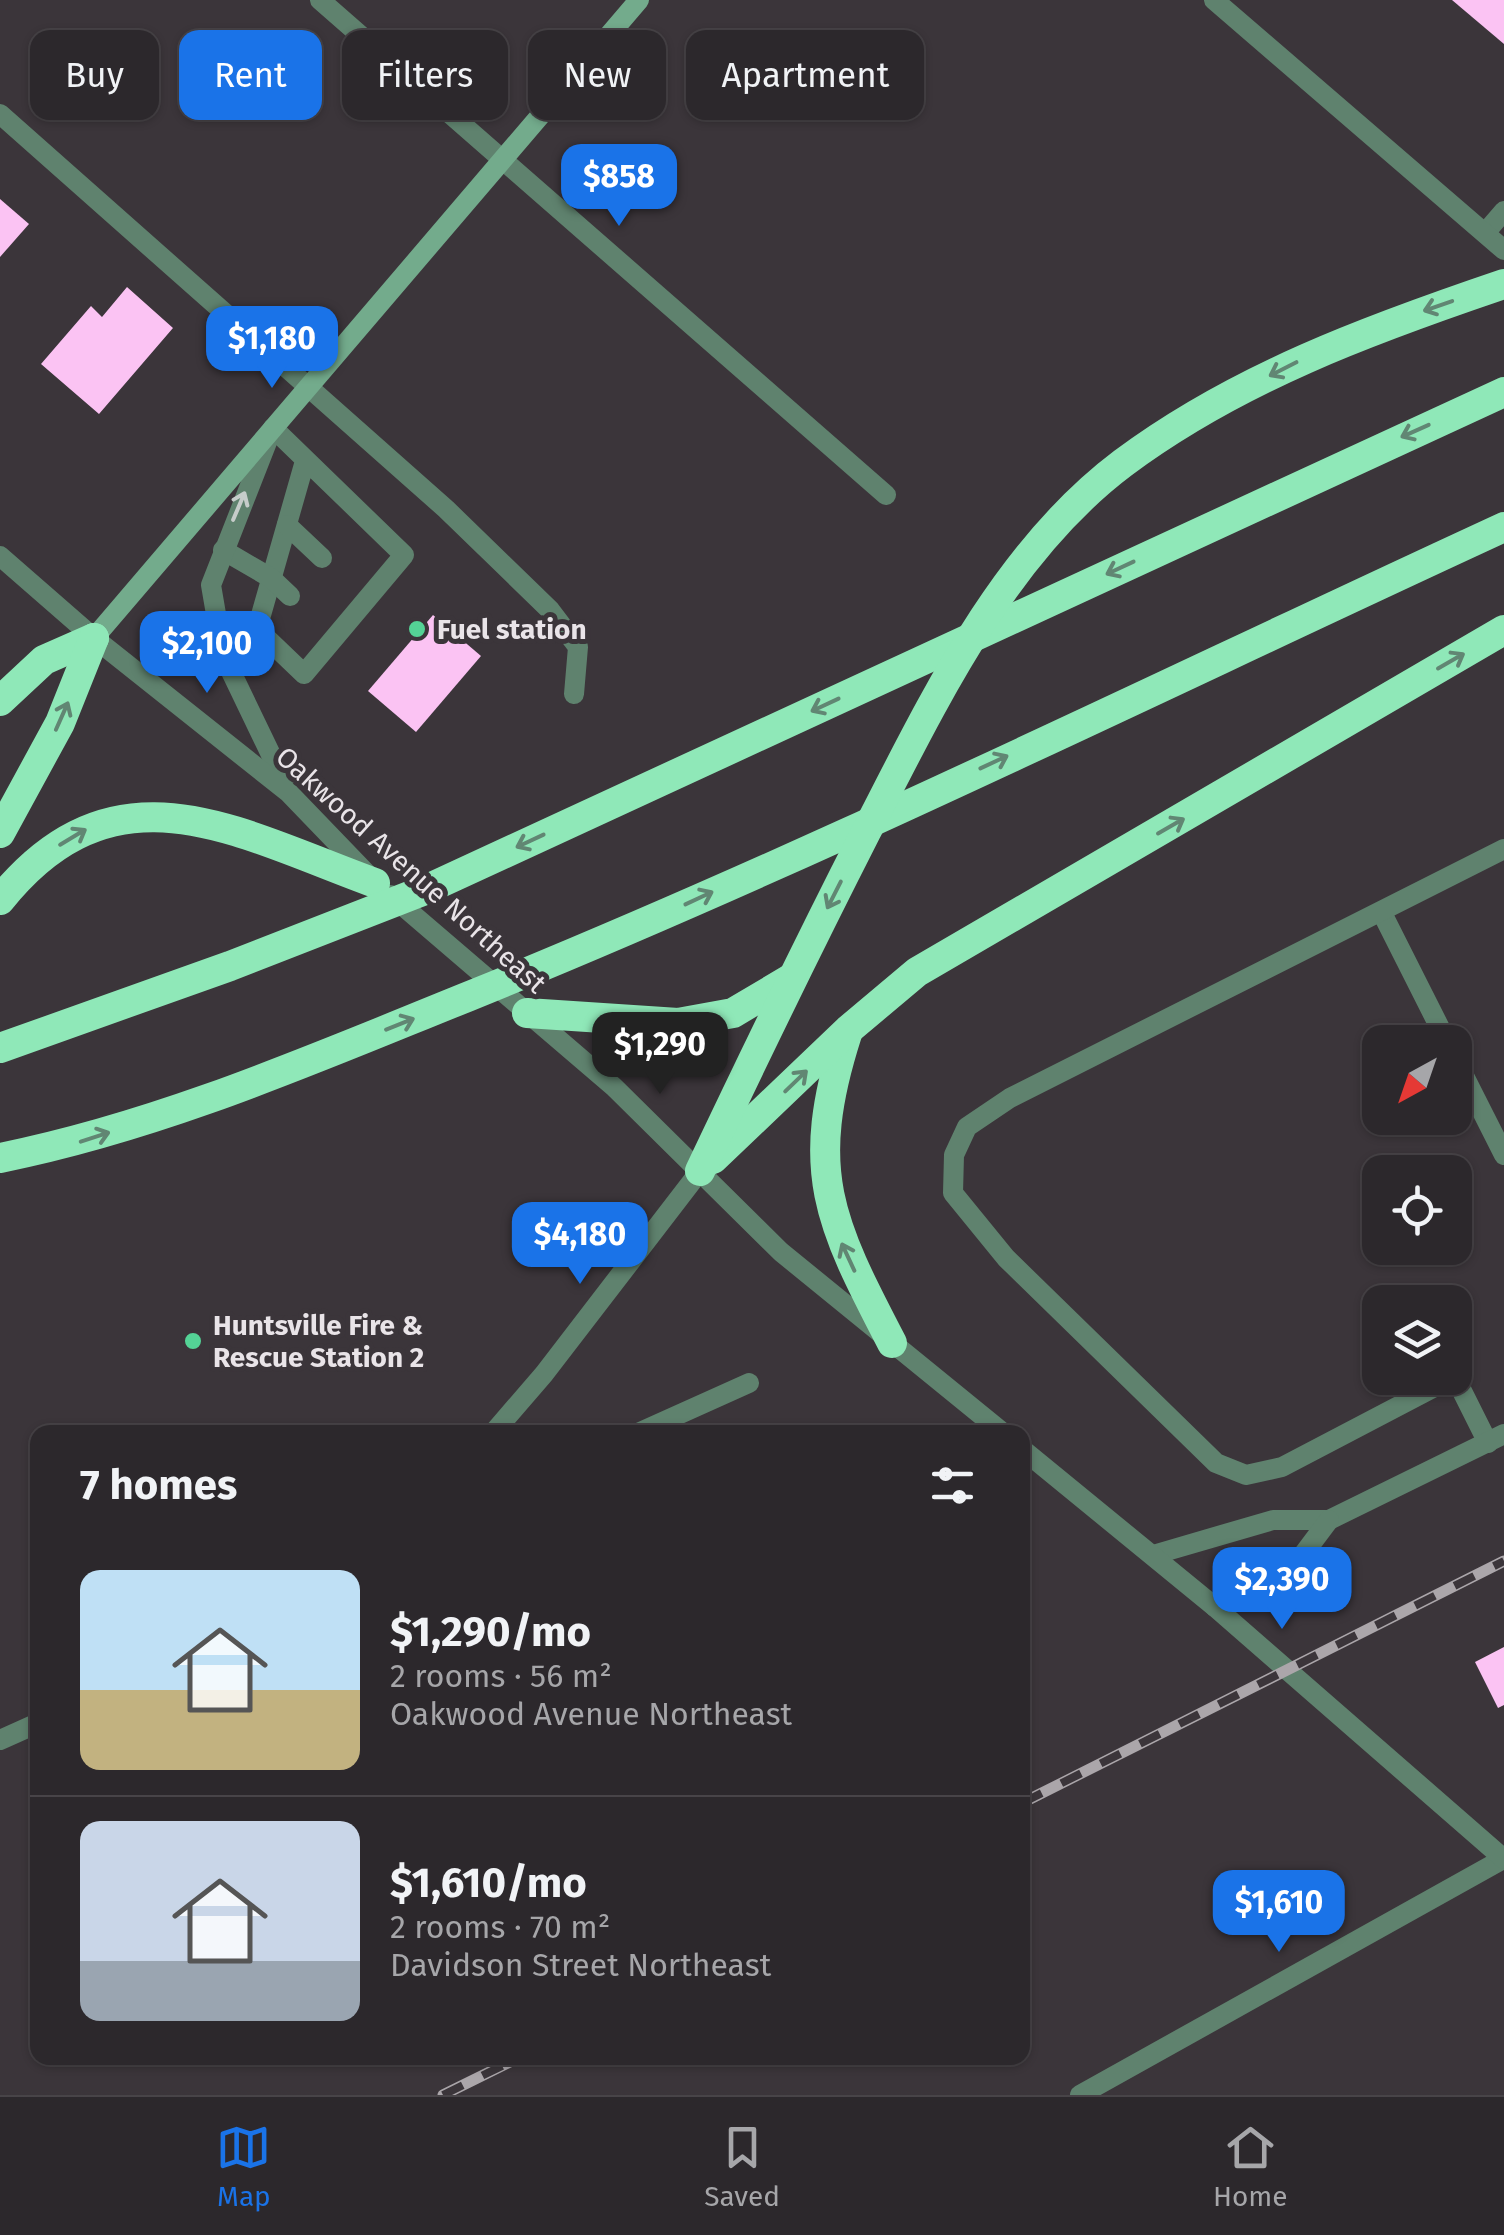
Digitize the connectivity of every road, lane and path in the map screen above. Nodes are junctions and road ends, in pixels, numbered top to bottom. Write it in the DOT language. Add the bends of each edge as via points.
graph roads {
  1 [pos="320,0"];
  2 [pos="639,0"];
  3 [pos="1214,0"];
  4 [pos="0,114"];
  5 [pos="503,160"];
  6 [pos="1504,211"];
  7 [pos="1484,233"];
  8 [pos="1504,250"];
  9 [pos="1504,284"];
  10 [pos="308,386"];
  11 [pos="1504,392"];
  12 [pos="273,428"];
  13 [pos="305,461"];
  14 [pos="886,496"];
  15 [pos="287,525"];
  16 [pos="1504,527"];
  17 [pos="223,550"];
  18 [pos="0,556"];
  19 [pos="322,558"];
  20 [pos="271,578"];
  21 [pos="290,596"];
  22 [pos="1504,630"];
  23 [pos="94,638"];
  24 [pos="574,694"];
  25 [pos="0,701"];
  26 [pos="289,792"];
  27 [pos="0,834"];
  28 [pos="1504,849"];
  29 [pos="376,883"];
  30 [pos="0,900"];
  31 [pos="1382,913"];
  32 [pos="792,978"];
  33 [pos="528,1012"];
  34 [pos="1438,1025"];
  35 [pos="848,1030"];
  36 [pos="0,1048"];
  37 [pos="1472,1092"];
  38 [pos="1504,1155"];
  39 [pos="0,1158"];
  40 [pos="700,1171"];
  41 [pos="892,1344"];
  42 [pos="750,1383"];
  43 [pos="1420,1395"];
  44 [pos="1466,1395"];
  45 [pos="500,1425"];
  46 [pos="656,1425"];
  47 [pos="993,1425"];
  48 [pos="1496,1439"];
  49 [pos="1030,1455"];
  50 [pos="1329,1520"];
  51 [pos="1153,1555"];
  52 [pos="1215,1606"];
  53 [pos="30,1727"];
  54 [pos="0,1740"];
  55 [pos="1504,1859"];
  56 [pos="1080,2095"];
  1 -- 5 [label="street"];
  2 -- 5 [label="main road"];
  3 -- 7 [label="street"];
  4 -- 10 [label="street"];
  5 -- 10 [label="main road"];
  5 -- 14 [label="street"];
  6 -- 7 [label="street"];
  7 -- 8 [label="street"];
  9 -- 32 [label="highway, one-way" via="1287,366 1121,465 1010,580 926,714"];
  10 -- 12 [label="main road"];
  10 -- 24 [label="street" via="550,610 578,647"];
  11 -- 36 [label="highway, one-way" via="425,890"];
  12 -- 13 [label="street"];
  17 -- 12 [label="street, one-way"];
  12 -- 23 [label="main road"];
  13 -- 15 [label="street"];
  13 -- 20 [label="street" via="404,555 328,631 304,674 256,629"];
  15 -- 19 [label="street"];
  15 -- 20 [label="street"];
  39 -- 16 [label="highway, one-way" via="77,1142 247,1086 618,936"];
  17 -- 20 [label="street"];
  17 -- 26 [label="street" via="211,585 214,624"];
  18 -- 23 [label="street, Oakwood Avenue Northeast"];
  20 -- 21 [label="street"];
  35 -- 22 [label="highway, one-way" via="917,972"];
  23 -- 25 [label="highway" via="44,660"];
  23 -- 26 [label="street, Oakwood Avenue Northeast"];
  27 -- 23 [label="highway, one-way" via="60,722"];
  26 -- 29 [label="street, Oakwood Avenue Northeast"];
  28 -- 31 [label="street"];
  30 -- 29 [label="highway, one-way" via="76,833 122,816 200,820"];
  29 -- 33 [label="street, Oakwood Avenue Northeast"];
  31 -- 34 [label="street"];
  31 -- 43 [label="street" via="1010,1098 968,1127 954,1155 953,1193 1006,1258 1216,1462 1246,1475 1282,1467"];
  32 -- 33 [label="highway" via="733,1014 678,1023"];
  32 -- 40 [label="highway"];
  33 -- 40 [label="street, Oakwood Avenue Northeast"];
  40 -- 35 [label="highway, one-way"];
  41 -- 35 [label="highway, one-way" via="842,1247 827,1184 822,1130"];
  37 -- 38 [label="street"];
  40 -- 41 [label="street, Oakwood Avenue Northeast" via="781,1252"];
  40 -- 45 [label="street"];
  41 -- 47 [label="street, Oakwood Avenue Northeast"];
  42 -- 46 [label="street"];
  44 -- 48 [label="street"];
  48 -- 50 [label="street"];
  49 -- 51 [label="street"];
  50 -- 51 [label="street" via="1273,1520"];
  50 -- 52 [label="street" via="1299,1560"];
  51 -- 52 [label="street"];
  52 -- 55 [label="street"];
  53 -- 54 [label="street"];
  55 -- 56 [label="street"];
}
